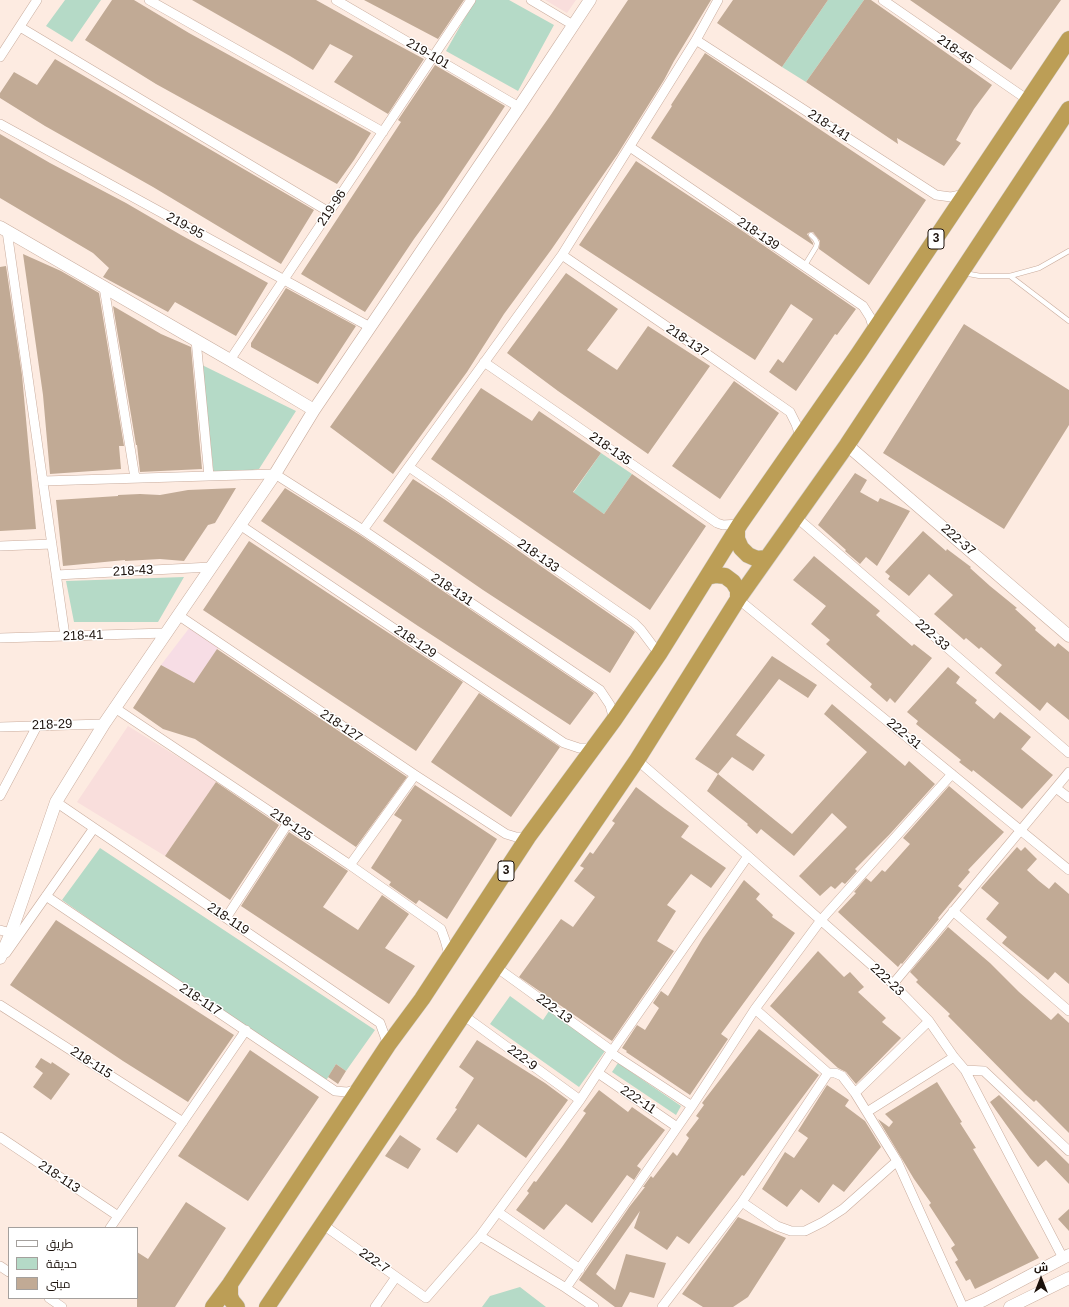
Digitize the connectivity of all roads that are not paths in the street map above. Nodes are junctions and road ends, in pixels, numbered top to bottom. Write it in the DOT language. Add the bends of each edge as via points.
graph roads {
  1 [pos="38,0"];
  2 [pos="149,0"];
  3 [pos="336,0"];
  4 [pos="471,0"];
  5 [pos="532,0"];
  6 [pos="590,0"];
  7 [pos="718,0"];
  8 [pos="883,0"];
  9 [pos="573,25"];
  10 [pos="20,27"];
  11 [pos="1069,39"];
  12 [pos="696,40"];
  13 [pos="0,57"];
  14 [pos="433,57"];
  15 [pos="1028,100"];
  16 [pos="519,107"];
  17 [pos="1069,109"];
  18 [pos="0,124"];
  19 [pos="383,132"];
  20 [pos="630,147"];
  21 [pos="966,194"];
  22 [pos="329,212"];
  23 [pos="3,229"];
  24 [pos="811,235"];
  25 [pos="1069,251"];
  26 [pos="562,255"];
  27 [pos="805,265"];
  28 [pos="960,273"];
  29 [pos="1010,276"];
  30 [pos="284,280"];
  31 [pos="104,287"];
  32 [pos="1069,321"];
  33 [pos="370,327"];
  34 [pos="874,330"];
  35 [pos="196,340"];
  36 [pos="230,360"];
  37 [pos="484,362"];
  38 [pos="314,410"];
  39 [pos="800,436"];
  40 [pos="847,445"];
  41 [pos="409,467"];
  42 [pos="275,474"];
  43 [pos="209,476"];
  44 [pos="135,478"];
  45 [pos="42,481"];
  46 [pos="796,518"];
  47 [pos="240,524"];
  48 [pos="738,527"];
  49 [pos="363,530"];
  50 [pos="52,544"];
  51 [pos="0,546"];
  52 [pos="767,558"];
  53 [pos="211,567"];
  54 [pos="56,575"];
  55 [pos="707,577"];
  56 [pos="738,599"];
  57 [pos="178,615"];
  58 [pos="166,633"];
  59 [pos="64,636"];
  60 [pos="1069,636"];
  61 [pos="0,638"];
  62 [pos="659,654"];
  63 [pos="115,708"];
  64 [pos="614,720"];
  65 [pos="104,724"];
  66 [pos="37,726"];
  67 [pos="0,727"];
  68 [pos="594,748"];
  69 [pos="1069,753"];
  70 [pos="637,760"];
  71 [pos="1069,772"];
  72 [pos="952,774"];
  73 [pos="415,775"];
  74 [pos="1056,788"];
  75 [pos="0,796"];
  76 [pos="1069,798"];
  77 [pos="56,802"];
  78 [pos="288,823"];
  79 [pos="94,828"];
  80 [pos="1021,830"];
  81 [pos="528,837"];
  82 [pos="748,856"];
  83 [pos="350,865"];
  84 [pos="1069,870"];
  85 [pos="46,896"];
  86 [pos="953,911"];
  87 [pos="226,918"];
  88 [pos="821,920"];
  89 [pos="5,931"];
  90 [pos="0,958"];
  91 [pos="450,958"];
  92 [pos="0,963"];
  93 [pos="496,967"];
  94 [pos="893,984"];
  95 [pos="0,1005"];
  96 [pos="755,1009"];
  97 [pos="1069,1011"];
  98 [pos="463,1015"];
  99 [pos="929,1021"];
  100 [pos="246,1030"];
  101 [pos="388,1045"];
  102 [pos="612,1052"];
  103 [pos="954,1057"];
  104 [pos="965,1070"];
  105 [pos="598,1073"];
  106 [pos="828,1073"];
  107 [pos="358,1089"];
  108 [pos="855,1092"];
  109 [pos="580,1100"];
  110 [pos="692,1106"];
  111 [pos="867,1112"];
  112 [pos="183,1122"];
  113 [pos="678,1127"];
  114 [pos="0,1137"];
  115 [pos="1069,1151"];
  116 [pos="897,1161"];
  117 [pos="742,1202"];
  118 [pos="498,1212"];
  119 [pos="118,1216"];
  120 [pos="322,1224"];
  121 [pos="111,1227"];
  122 [pos="480,1236"];
  123 [pos="1066,1256"];
  124 [pos="580,1269"];
  125 [pos="396,1277"];
  126 [pos="1069,1278"];
  127 [pos="230,1284"];
  128 [pos="566,1288"];
  129 [pos="51,1299"];
  130 [pos="61,1303"];
  131 [pos="425,1303"];
  132 [pos="1025,1304"];
  133 [pos="213,1307"];
  134 [pos="237,1307"];
  135 [pos="267,1307"];
  136 [pos="375,1307"];
  137 [pos="594,1307"];
  138 [pos="662,1307"];
  139 [pos="963,1307"];
  140 [pos="968,1307"];
  141 [pos="1010,1307"];
  1 -- 10 [label="street"];
  2 -- 19 [label="street"];
  3 -- 14 [label="street, 219-101"];
  4 -- 14 [label="street, 219-96"];
  5 -- 9 [label="street"];
  6 -- 9 [label="street"];
  7 -- 12 [label="street"];
  8 -- 15 [label="street, 218-45"];
  9 -- 16 [label="street"];
  10 -- 13 [label="street"];
  10 -- 22 [label="street"];
  11 -- 15 [label="highway, 3"];
  12 -- 20 [label="street"];
  12 -- 21 [label="street, 218-141" via="936,195 951,197"];
  14 -- 16 [label="street, 219-101"];
  14 -- 19 [label="street, 219-96"];
  15 -- 21 [label="highway, 3"];
  16 -- 33 [label="street"];
  17 -- 28 [label="highway"];
  18 -- 30 [label="street, 219-95"];
  19 -- 22 [label="street, 219-96"];
  20 -- 26 [label="street"];
  20 -- 27 [label="street, 218-139"];
  21 -- 34 [label="highway, 3"];
  22 -- 30 [label="street, 219-96"];
  23 -- 31 [label="street"];
  23 -- 45 [label="street"];
  24 -- 27 [label="lane" via="817,243"];
  25 -- 29 [label="lane" via="1039,268"];
  26 -- 37 [label="street"];
  26 -- 39 [label="street, 218-137" via="790,412"];
  27 -- 34 [label="street, 218-139" via="864,306"];
  28 -- 29 [label="lane"];
  28 -- 40 [label="highway"];
  29 -- 32 [label="lane"];
  30 -- 33 [label="street, 219-95"];
  30 -- 36 [label="street, 219-96"];
  31 -- 35 [label="street"];
  31 -- 44 [label="street"];
  33 -- 38 [label="street"];
  34 -- 39 [label="highway, 3"];
  35 -- 36 [label="street"];
  35 -- 43 [label="street"];
  36 -- 38 [label="street"];
  37 -- 41 [label="street"];
  37 -- 48 [label="street, 218-135" via="717,523"];
  38 -- 42 [label="street"];
  39 -- 48 [label="highway, 3"];
  40 -- 46 [label="highway"];
  40 -- 60 [label="street, 222-37"];
  41 -- 49 [label="street"];
  41 -- 62 [label="street, 218-133" via="634,623"];
  42 -- 43 [label="street"];
  42 -- 47 [label="street"];
  42 -- 49 [label="street, 218-131"];
  43 -- 44 [label="street"];
  44 -- 45 [label="street"];
  45 -- 50 [label="street"];
  46 -- 52 [label="highway"];
  46 -- 69 [label="street, 222-33"];
  47 -- 53 [label="street"];
  47 -- 68 [label="street, 218-129" via="564,743 579,748"];
  48 -- 52 [label="highway" via="737,539 741,548 748,555"];
  48 -- 55 [label="highway, 3"];
  49 -- 64 [label="street, 218-131" via="600,690 610,705"];
  50 -- 51 [label="street"];
  50 -- 54 [label="street"];
  52 -- 56 [label="highway"];
  53 -- 54 [label="street, 218-43"];
  53 -- 57 [label="street"];
  54 -- 59 [label="street"];
  55 -- 56 [label="highway" via="725,576 738,590"];
  55 -- 62 [label="highway, 3"];
  56 -- 70 [label="highway"];
  56 -- 72 [label="street, 222-31"];
  57 -- 58 [label="street"];
  57 -- 73 [label="street, 218-127"];
  58 -- 59 [label="street, 218-41"];
  58 -- 63 [label="street"];
  59 -- 61 [label="street, 218-41"];
  62 -- 64 [label="highway, 3"];
  63 -- 65 [label="street"];
  63 -- 78 [label="street, 218-125"];
  64 -- 68 [label="highway, 3"];
  65 -- 66 [label="street, 218-29"];
  65 -- 77 [label="street"];
  66 -- 67 [label="street, 218-29"];
  66 -- 75 [label="street"];
  68 -- 81 [label="highway, 3"];
  70 -- 82 [label="street, 222-23"];
  70 -- 93 [label="highway"];
  71 -- 74 [label="street"];
  72 -- 80 [label="street, 222-31"];
  72 -- 88 [label="street"];
  73 -- 81 [label="street, 218-127" via="506,834"];
  73 -- 83 [label="street"];
  74 -- 76 [label="street"];
  74 -- 80 [label="street"];
  77 -- 79 [label="street, 218-119"];
  77 -- 89 [label="street"];
  78 -- 83 [label="street, 218-125"];
  78 -- 87 [label="street"];
  79 -- 85 [label="street"];
  79 -- 87 [label="street, 218-119"];
  80 -- 84 [label="street, 222-31"];
  80 -- 86 [label="street"];
  81 -- 91 [label="highway, 3"];
  82 -- 88 [label="street, 222-23"];
  82 -- 102 [label="street"];
  83 -- 91 [label="street, 218-125" via="440,929 446,940"];
  85 -- 92 [label="street"];
  85 -- 100 [label="street, 218-117"];
  86 -- 94 [label="street"];
  86 -- 97 [label="street"];
  87 -- 101 [label="street, 218-119" via="380,1023"];
  88 -- 94 [label="street, 222-23"];
  88 -- 96 [label="street"];
  89 -- 90 [label="street"];
  91 -- 101 [label="highway, 3"];
  93 -- 98 [label="highway"];
  93 -- 102 [label="street, 222-13"];
  94 -- 99 [label="street, 222-23"];
  95 -- 112 [label="street, 218-115"];
  96 -- 106 [label="street"];
  96 -- 110 [label="street"];
  98 -- 109 [label="street, 222-9"];
  98 -- 120 [label="highway"];
  99 -- 103 [label="street, 222-23"];
  99 -- 108 [label="street"];
  100 -- 107 [label="street, 218-117" via="335,1091 347,1092"];
  100 -- 112 [label="street"];
  101 -- 107 [label="highway, 3"];
  102 -- 105 [label="street"];
  102 -- 110 [label="street, 222-13"];
  103 -- 104 [label="street, 222-23"];
  103 -- 111 [label="street"];
  104 -- 115 [label="street" via="984,1071"];
  104 -- 123 [label="street, 222-23"];
  105 -- 109 [label="street"];
  105 -- 113 [label="street, 222-11"];
  106 -- 108 [label="street" via="842,1076"];
  106 -- 117 [label="street"];
  107 -- 127 [label="highway, 3"];
  108 -- 111 [label="street"];
  109 -- 118 [label="street"];
  110 -- 113 [label="street"];
  111 -- 116 [label="street"];
  112 -- 119 [label="street"];
  113 -- 124 [label="street"];
  114 -- 119 [label="street, 218-113"];
  116 -- 117 [label="street" via="843,1209 805,1230 791,1231 777,1226"];
  116 -- 139 [label="street"];
  117 -- 138 [label="street"];
  118 -- 122 [label="street"];
  118 -- 124 [label="street"];
  119 -- 121 [label="street"];
  120 -- 125 [label="street, 222-7"];
  120 -- 135 [label="highway"];
  122 -- 128 [label="street"];
  122 -- 131 [label="street"];
  123 -- 140 [label="street"];
  124 -- 128 [label="street"];
  125 -- 131 [label="street, 222-7"];
  125 -- 136 [label="street"];
  126 -- 132 [label="street"];
  127 -- 133 [label="highway, 3"];
  127 -- 134 [label="highway" via="230,1296"];
  128 -- 137 [label="street"];
  129 -- 130 [label="street"];
  132 -- 141 [label="street"];
}
